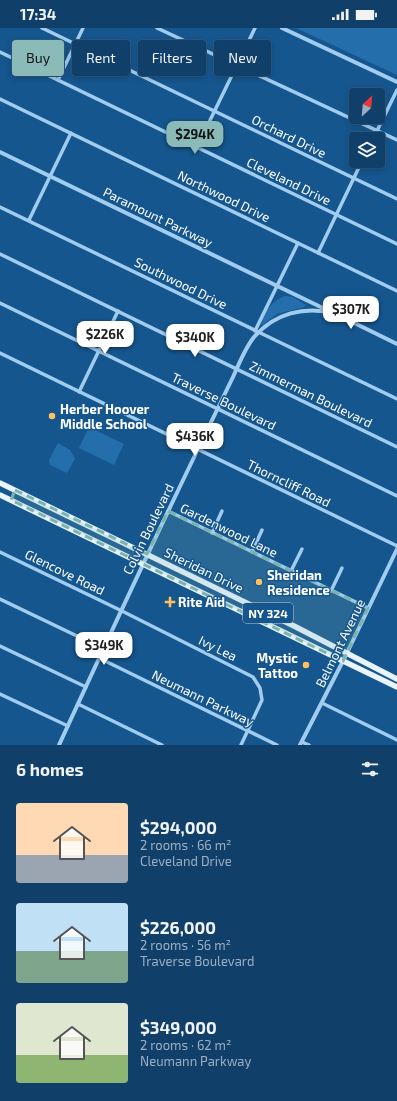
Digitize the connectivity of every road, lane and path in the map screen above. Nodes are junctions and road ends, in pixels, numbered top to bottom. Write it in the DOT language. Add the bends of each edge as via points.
graph roads {
  1 [pos="42,28"];
  2 [pos="83,28"];
  3 [pos="157,28"];
  4 [pos="255,28"];
  5 [pos="282,28"];
  6 [pos="78,40"];
  7 [pos="249,40"];
  8 [pos="72,42"];
  9 [pos="0,52"];
  10 [pos="72,52"];
  11 [pos="214,55"];
  12 [pos="130,70"];
  13 [pos="232,76"];
  14 [pos="259,76"];
  15 [pos="58,80"];
  16 [pos="397,82"];
  17 [pos="397,90"];
  18 [pos="0,99"];
  19 [pos="214,111"];
  20 [pos="377,131"];
  21 [pos="71,133"];
  22 [pos="397,140"];
  23 [pos="197,147"];
  24 [pos="0,152"];
  25 [pos="359,168"];
  26 [pos="50,176"];
  27 [pos="354,178"];
  28 [pos="397,200"];
  29 [pos="0,207"];
  30 [pos="336,214"];
  31 [pos="29,220"];
  32 [pos="298,243"];
  33 [pos="397,244"];
  34 [pos="318,253"];
  35 [pos="0,254"];
  36 [pos="277,286"];
  37 [pos="397,291"];
  38 [pos="306,300"];
  39 [pos="0,303"];
  40 [pos="306,310"];
  41 [pos="118,311"];
  42 [pos="334,314"];
  43 [pos="257,331"];
  44 [pos="397,344"];
  45 [pos="98,351"];
  46 [pos="0,353"];
  47 [pos="237,369"];
  48 [pos="79,392"];
  49 [pos="397,399"];
  50 [pos="217,409"];
  51 [pos="397,447"];
  52 [pos="198,450"];
  53 [pos="0,483"];
  54 [pos="15,490"];
  55 [pos="0,495"];
  56 [pos="397,496"];
  57 [pos="11,500"];
  58 [pos="168,511"];
  59 [pos="222,511"];
  60 [pos="262,530"];
  61 [pos="212,533"];
  62 [pos="397,548"];
  63 [pos="302,549"];
  64 [pos="0,552"];
  65 [pos="252,552"];
  66 [pos="147,554"];
  67 [pos="143,564"];
  68 [pos="342,568"];
  69 [pos="291,571"];
  70 [pos="331,591"];
  71 [pos="0,598"];
  72 [pos="247,603"];
  73 [pos="368,608"];
  74 [pos="122,610"];
  75 [pos="242,612"];
  76 [pos="0,646"];
  77 [pos="104,649"];
  78 [pos="347,653"];
  79 [pos="99,658"];
  80 [pos="343,661"];
  81 [pos="397,679"];
  82 [pos="397,686"];
  83 [pos="86,687"];
  84 [pos="0,694"];
  85 [pos="322,703"];
  86 [pos="78,704"];
  87 [pos="68,726"];
  88 [pos="248,731"];
  89 [pos="397,740"];
  90 [pos="301,743"];
  91 [pos="59,745"];
  92 [pos="162,745"];
  93 [pos="241,745"];
  94 [pos="277,745"];
  95 [pos="309,745"];
  1 -- 8 [label="street, Orchard Drive"];
  2 -- 6 [label="street"];
  3 -- 11 [label="street"];
  4 -- 7 [label="street"];
  5 -- 16 [label="street"];
  9 -- 15 [label="street, Cleveland Drive"];
  10 -- 15 [label="street"];
  12 -- 19 [label="street, Orchard Drive"];
  13 -- 19 [label="street"];
  14 -- 20 [label="street"];
  15 -- 23 [label="street, Cleveland Drive"];
  17 -- 20 [label="street"];
  18 -- 21 [label="street, Northwood Drive"];
  19 -- 23 [label="street"];
  19 -- 27 [label="street, Orchard Drive"];
  20 -- 22 [label="street"];
  21 -- 26 [label="street"];
  21 -- 32 [label="street, Northwood Drive"];
  23 -- 30 [label="street, Cleveland Drive"];
  24 -- 26 [label="street, Paramount Parkway"];
  25 -- 27 [label="street"];
  26 -- 31 [label="street"];
  26 -- 36 [label="street, Paramount Parkway"];
  27 -- 28 [label="street, Orchard Drive"];
  27 -- 30 [label="street"];
  29 -- 31 [label="street, Southwood Drive"];
  30 -- 33 [label="street, Cleveland Drive"];
  30 -- 34 [label="street"];
  31 -- 43 [label="street, Southwood Drive"];
  32 -- 34 [label="street, Northwood Drive"];
  32 -- 36 [label="street"];
  34 -- 37 [label="street, Northwood Drive"];
  35 -- 41 [label="street, Zimmerman Boulevard"];
  36 -- 38 [label="street, Paramount Parkway"];
  36 -- 43 [label="street"];
  38 -- 40 [label="street"];
  38 -- 42 [label="street, Paramount Parkway"];
  39 -- 45 [label="street, Traverse Boulevard"];
  40 -- 42 [label="street, Colvin Boulevard"];
  40 -- 43 [label="street, Colvin Boulevard" via="292,312"];
  41 -- 45 [label="street"];
  41 -- 47 [label="street, Zimmerman Boulevard"];
  42 -- 44 [label="street, Colvin Boulevard"];
  43 -- 47 [label="street, Colvin Boulevard"];
  43 -- 49 [label="street, Southwood Drive"];
  45 -- 48 [label="street"];
  45 -- 50 [label="street, Traverse Boulevard"];
  46 -- 48 [label="street, Thorncliff Road"];
  47 -- 50 [label="street, Colvin Boulevard"];
  47 -- 51 [label="street, Zimmerman Boulevard"];
  48 -- 52 [label="street, Thorncliff Road"];
  50 -- 52 [label="street, Colvin Boulevard"];
  50 -- 56 [label="street, Traverse Boulevard"];
  52 -- 58 [label="street, Colvin Boulevard"];
  52 -- 62 [label="street, Thorncliff Road"];
  53 -- 54 [label="main road, Sheridan Drive / NY 324"];
  54 -- 57 [label="main road"];
  54 -- 66 [label="main road, Sheridan Drive / NY 324"];
  55 -- 57 [label="main road, Sheridan Drive / NY 324"];
  57 -- 67 [label="main road, Sheridan Drive / NY 324"];
  58 -- 61 [label="street, Gardenwood Lane"];
  58 -- 66 [label="street, Colvin Boulevard"];
  59 -- 61 [label="street"];
  60 -- 65 [label="street"];
  61 -- 65 [label="street, Gardenwood Lane"];
  62 -- 73 [label="street, Belmont Avenue"];
  63 -- 69 [label="street"];
  64 -- 74 [label="street, Glencove Road"];
  65 -- 69 [label="street, Gardenwood Lane"];
  66 -- 67 [label="street, Colvin Boulevard"];
  66 -- 72 [label="main road, Sheridan Drive / NY 324"];
  67 -- 74 [label="street, Colvin Boulevard"];
  67 -- 75 [label="main road, Sheridan Drive / NY 324"];
  68 -- 70 [label="street"];
  69 -- 70 [label="street, Gardenwood Lane"];
  70 -- 73 [label="street, Gardenwood Lane"];
  71 -- 77 [label="street"];
  72 -- 75 [label="main road"];
  72 -- 78 [label="main road, Sheridan Drive / NY 324"];
  73 -- 78 [label="street, Belmont Avenue"];
  74 -- 77 [label="street, Colvin Boulevard"];
  74 -- 88 [label="street, Ivy Lea" via="252,677 260,688 262,700"];
  75 -- 80 [label="main road, Sheridan Drive / NY 324"];
  76 -- 83 [label="street"];
  77 -- 79 [label="street, Colvin Boulevard"];
  78 -- 80 [label="street, Belmont Avenue"];
  78 -- 81 [label="main road, Sheridan Drive / NY 324"];
  79 -- 83 [label="street, Colvin Boulevard"];
  79 -- 88 [label="street, Neumann Parkway"];
  80 -- 82 [label="main road, Sheridan Drive / NY 324"];
  80 -- 85 [label="street, Belmont Avenue"];
  83 -- 86 [label="street, Colvin Boulevard"];
  84 -- 87 [label="street"];
  85 -- 89 [label="street"];
  85 -- 90 [label="street, Belmont Avenue"];
  86 -- 87 [label="street, Colvin Boulevard"];
  86 -- 92 [label="street"];
  87 -- 91 [label="street, Colvin Boulevard"];
  88 -- 93 [label="street, Ivy Lea"];
  88 -- 94 [label="street, Neumann Parkway"];
  90 -- 95 [label="street"];
}
